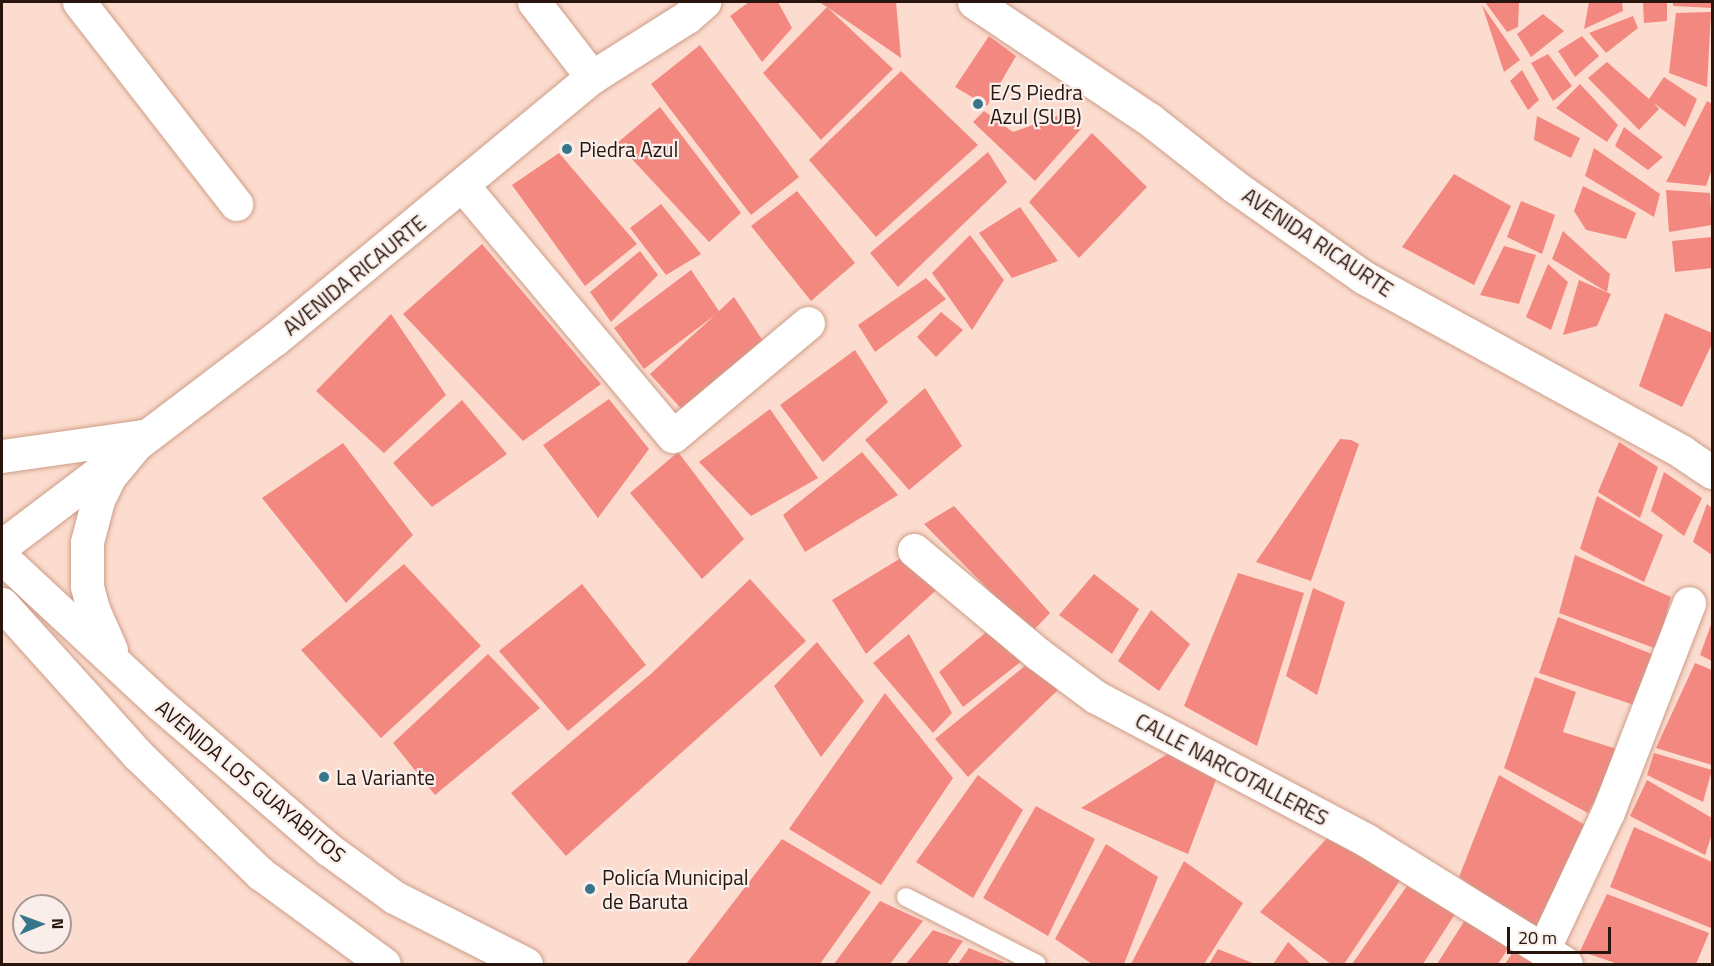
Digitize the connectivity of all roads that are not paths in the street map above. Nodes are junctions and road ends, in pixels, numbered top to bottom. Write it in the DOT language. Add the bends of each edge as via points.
graph roads {
  1 [pos="79,2"];
  2 [pos="534,2"];
  3 [pos="704,2"];
  4 [pos="974,2"];
  5 [pos="592,77"];
  6 [pos="463,186"];
  7 [pos="236,204"];
  8 [pos="808,323"];
  9 [pos="143,436"];
  10 [pos="2,456"];
  11 [pos="1713,471"];
  12 [pos="2,546"];
  13 [pos="914,550"];
  14 [pos="2,562"];
  15 [pos="1689,603"];
  16 [pos="2,604"];
  17 [pos="118,664"];
  18 [pos="906,897"];
  19 [pos="1554,957"];
  20 [pos="384,964"];
  21 [pos="526,964"];
  22 [pos="1037,964"];
  1 -- 7 [label="street"];
  2 -- 5 [label="street"];
  3 -- 5 [label="street, AVENIDA RICAURTE"];
  4 -- 11 [label="street, AVENIDA RICAURTE" via="1149,119 1234,186 1363,277"];
  5 -- 6 [label="street, AVENIDA RICAURTE"];
  6 -- 8 [label="street" via="673,436"];
  6 -- 9 [label="street, AVENIDA RICAURTE" via="274,339"];
  9 -- 10 [label="street"];
  9 -- 12 [label="street, AVENIDA RICAURTE"];
  9 -- 17 [label="street" via="109,477 98,500 87,542 87,586 103,636"];
  13 -- 19 [label="street, CALLE NARCOTALLERES" via="1096,697 1366,840"];
  14 -- 17 [label="street, AVENIDA LOS GUAYABITOS" via="7,562"];
  15 -- 19 [label="street"];
  16 -- 20 [label="street" via="123,738 261,874"];
  17 -- 21 [label="street, AVENIDA LOS GUAYABITOS" via="328,849 394,897"];
  18 -- 22 [label="lane"];
}
